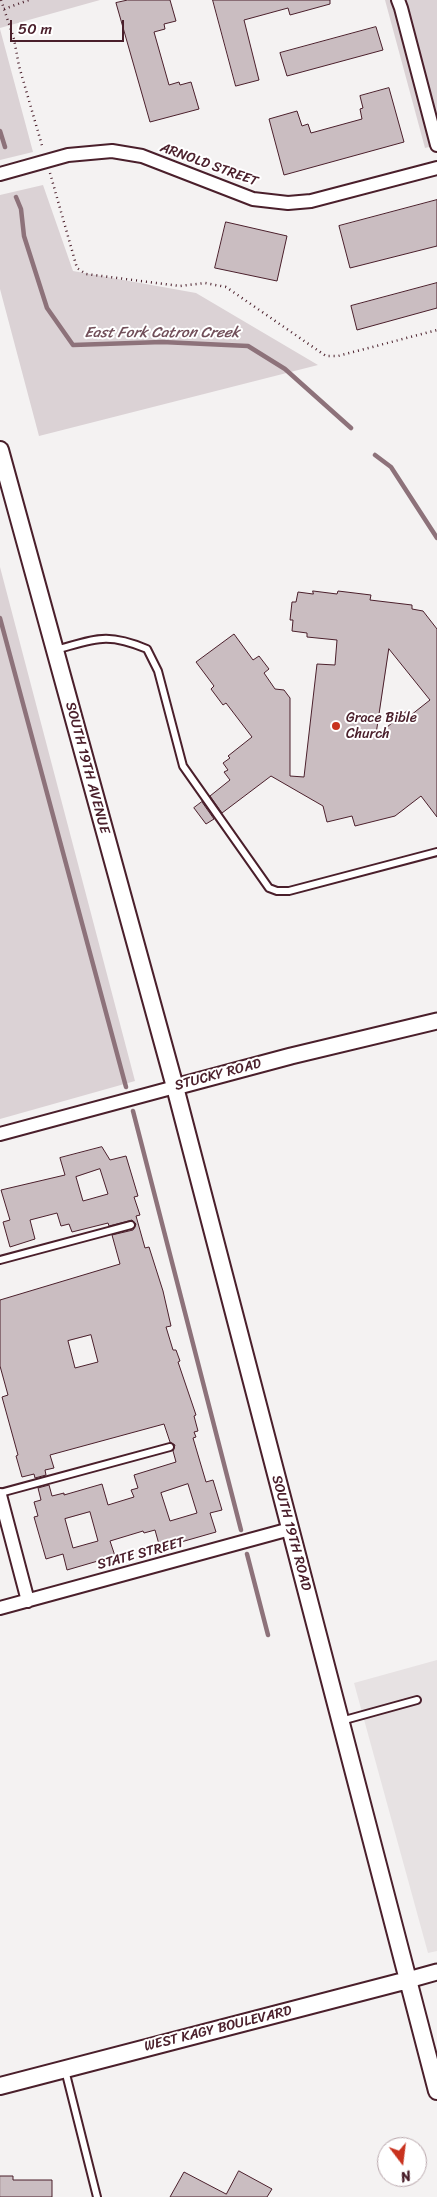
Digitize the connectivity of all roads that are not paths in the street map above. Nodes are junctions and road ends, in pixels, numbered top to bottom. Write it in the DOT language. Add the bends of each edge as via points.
graph roads {
  1 [pos="398,0"];
  2 [pos="437,145"];
  3 [pos="437,168"];
  4 [pos="0,174"];
  5 [pos="0,450"];
  6 [pos="54,650"];
  7 [pos="437,852"];
  8 [pos="437,1021"];
  9 [pos="175,1087"];
  10 [pos="0,1134"];
  11 [pos="131,1224"];
  12 [pos="0,1260"];
  13 [pos="170,1447"];
  14 [pos="0,1494"];
  15 [pos="4,1528"];
  16 [pos="290,1529"];
  17 [pos="28,1601"];
  18 [pos="0,1608"];
  19 [pos="417,1700"];
  20 [pos="340,1721"];
  21 [pos="437,1972"];
  22 [pos="408,1980"];
  23 [pos="65,2068"];
  24 [pos="0,2086"];
  25 [pos="437,2091"];
  26 [pos="97,2197"];
  1 -- 2 [label="street"];
  3 -- 4 [label="street, ARNOLD STREET" via="311,201 288,203 253,199 142,156 112,151 68,155"];
  5 -- 6 [label="main road, SOUTH 19TH AVENUE"];
  6 -- 7 [label="lane" via="98,638 123,639 147,649 158,671 183,766 269,888 289,891"];
  6 -- 9 [label="main road, SOUTH 19TH AVENUE"];
  8 -- 9 [label="street, STUCKY ROAD"];
  9 -- 10 [label="street, STUCKY ROAD"];
  9 -- 16 [label="main road, SOUTH 19TH ROAD"];
  11 -- 12 [label="lane"];
  13 -- 14 [label="lane"];
  14 -- 15 [label="street"];
  15 -- 17 [label="street"];
  16 -- 17 [label="street, STATE STREET"];
  16 -- 20 [label="main road, SOUTH 19TH ROAD"];
  17 -- 18 [label="street, STATE STREET"];
  19 -- 20 [label="lane"];
  20 -- 22 [label="main road, SOUTH 19TH ROAD"];
  21 -- 22 [label="street, WEST KAGY BOULEVARD"];
  22 -- 23 [label="main road, WEST KAGY BOULEVARD"];
  22 -- 25 [label="main road"];
  23 -- 24 [label="main road, WEST KAGY BOULEVARD"];
  23 -- 26 [label="lane"];
}
